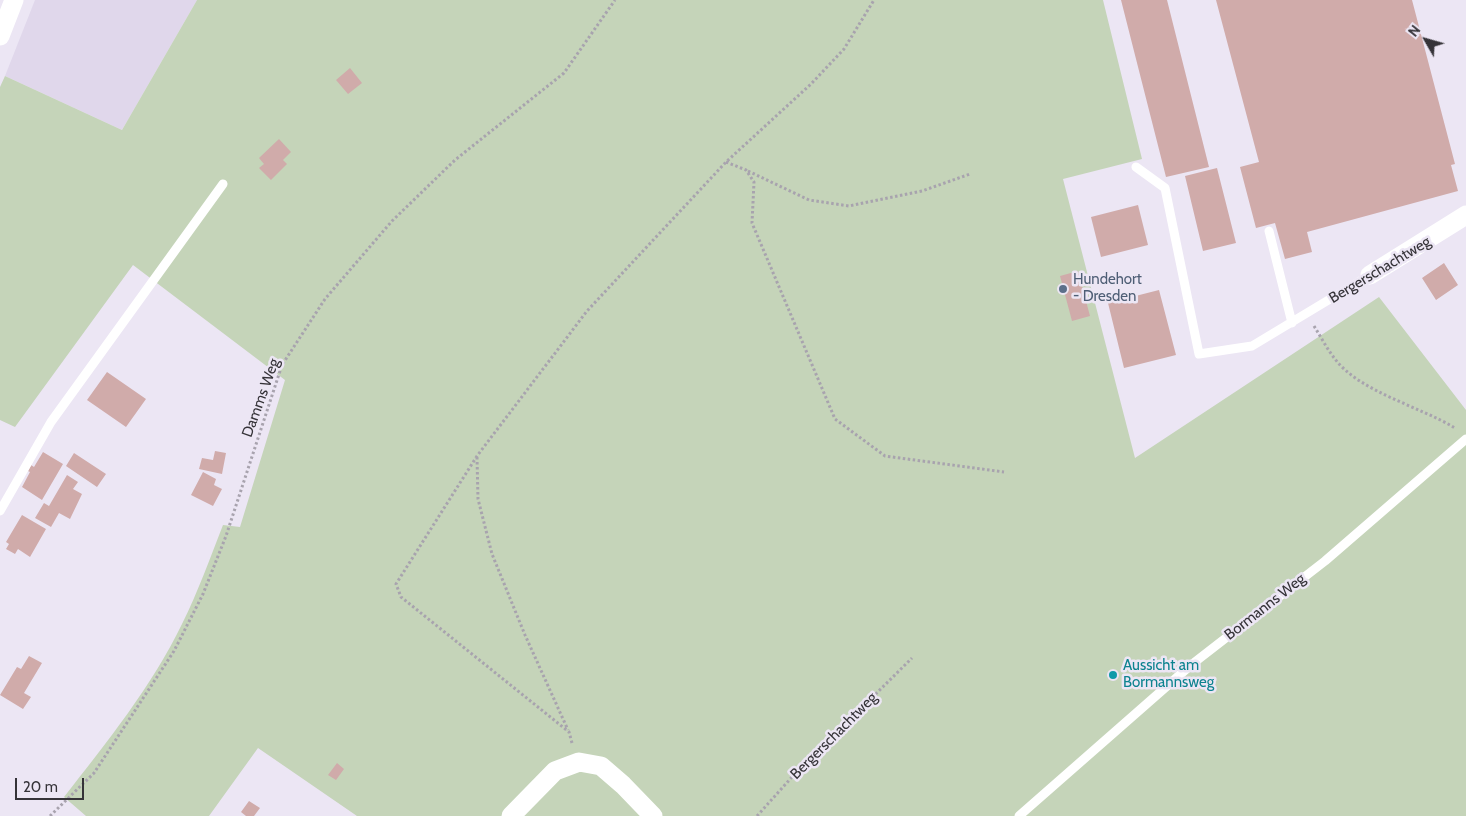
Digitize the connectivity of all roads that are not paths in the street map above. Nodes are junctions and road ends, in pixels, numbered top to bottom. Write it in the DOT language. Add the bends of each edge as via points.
graph roads {
  1 [pos="13,0"];
  2 [pos="0,36"];
  3 [pos="1136,167"];
  4 [pos="223,184"];
  5 [pos="1466,215"];
  6 [pos="1269,232"];
  7 [pos="1370,275"];
  8 [pos="1292,323"];
  9 [pos="1466,439"];
  10 [pos="0,511"];
  11 [pos="511,816"];
  12 [pos="652,816"];
  13 [pos="1019,816"];
  1 -- 2 [label="street"];
  3 -- 8 [label="lane, Bergerschachtweg" via="1165,188 1199,354 1252,346"];
  4 -- 10 [label="lane" via="51,422"];
  5 -- 7 [label="street, Bergerschachtweg"];
  6 -- 8 [label="lane"];
  7 -- 8 [label="lane, Bergerschachtweg"];
  9 -- 13 [label="lane, Bormanns Weg" via="1324,562 1191,664"];
  11 -- 12 [label="street" via="555,771 579,762 602,766"];
}
